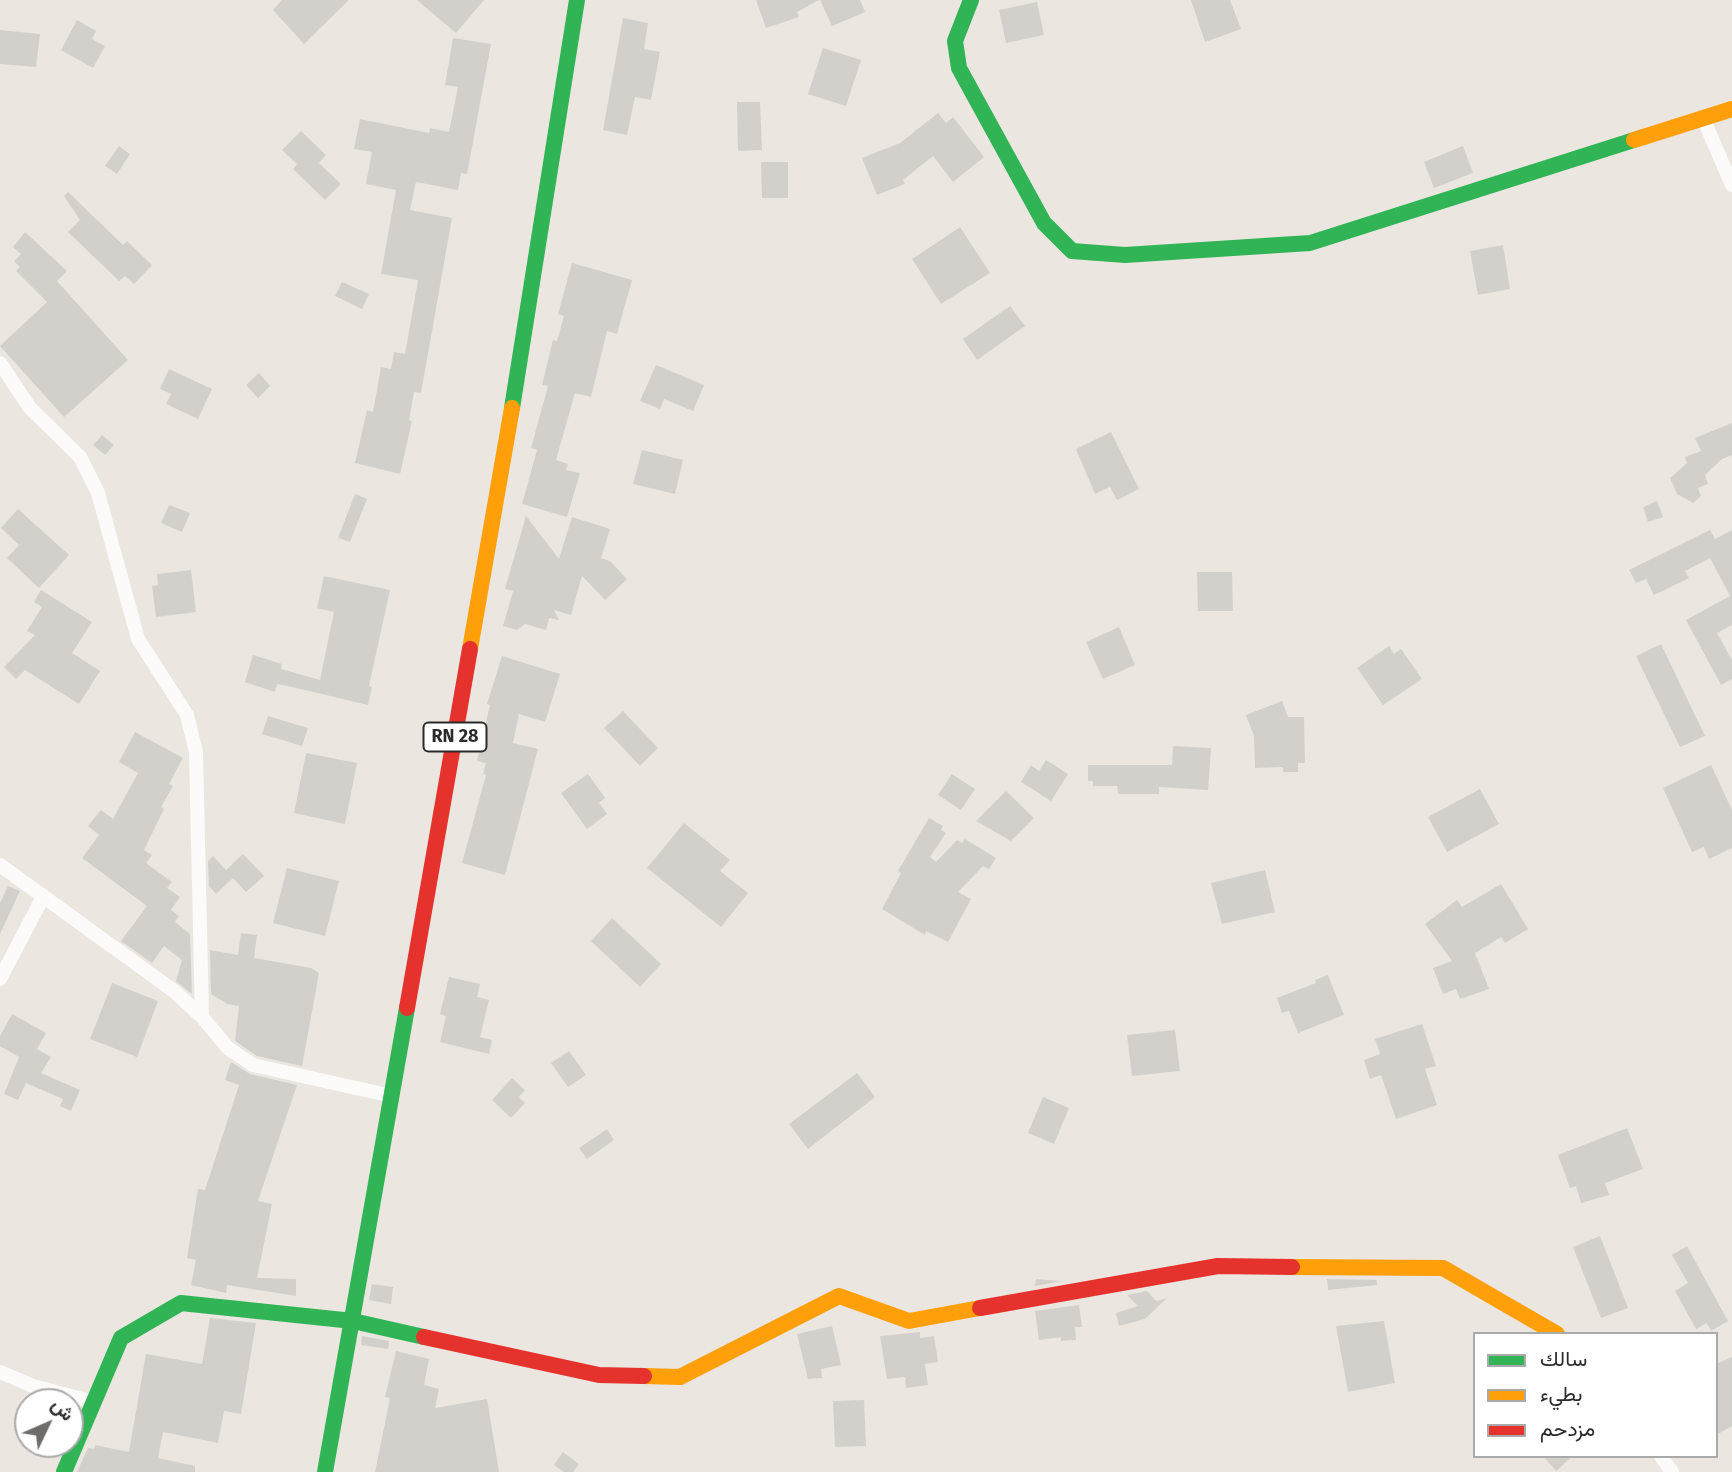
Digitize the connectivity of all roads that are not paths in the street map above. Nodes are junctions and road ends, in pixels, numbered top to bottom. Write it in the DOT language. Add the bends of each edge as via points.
graph roads {
  1 [pos="578,0"];
  2 [pos="971,0"];
  3 [pos="1732,109"];
  4 [pos="1703,118"];
  5 [pos="1732,185"];
  6 [pos="0,363"];
  7 [pos="0,865"];
  8 [pos="43,897"];
  9 [pos="0,979"];
  10 [pos="202,1017"];
  11 [pos="392,1096"];
  12 [pos="353,1321"];
  13 [pos="1554,1332"];
  14 [pos="0,1372"];
  15 [pos="94,1402"];
  16 [pos="64,1472"];
  17 [pos="325,1472"];
  1 -- 11 [label="street, RN 28" via="533,293"];
  2 -- 4 [label="street" via="955,41 959,68 1044,223 1072,251 1125,255 1310,243"];
  3 -- 4 [label="street"];
  4 -- 5 [label="street"];
  6 -- 10 [label="street" via="30,408 80,457 98,493 138,639 187,715 196,752"];
  7 -- 8 [label="street"];
  8 -- 9 [label="street"];
  8 -- 10 [label="street" via="174,991"];
  10 -- 11 [label="street" via="228,1048 253,1065"];
  11 -- 12 [label="street, RN 28"];
  12 -- 13 [label="street" via="599,1375 680,1377 839,1296 909,1321 1218,1266 1443,1268"];
  12 -- 15 [label="street" via="181,1303 121,1338"];
  12 -- 17 [label="street, RN 28"];
  14 -- 15 [label="street"];
  15 -- 16 [label="street"];
}
